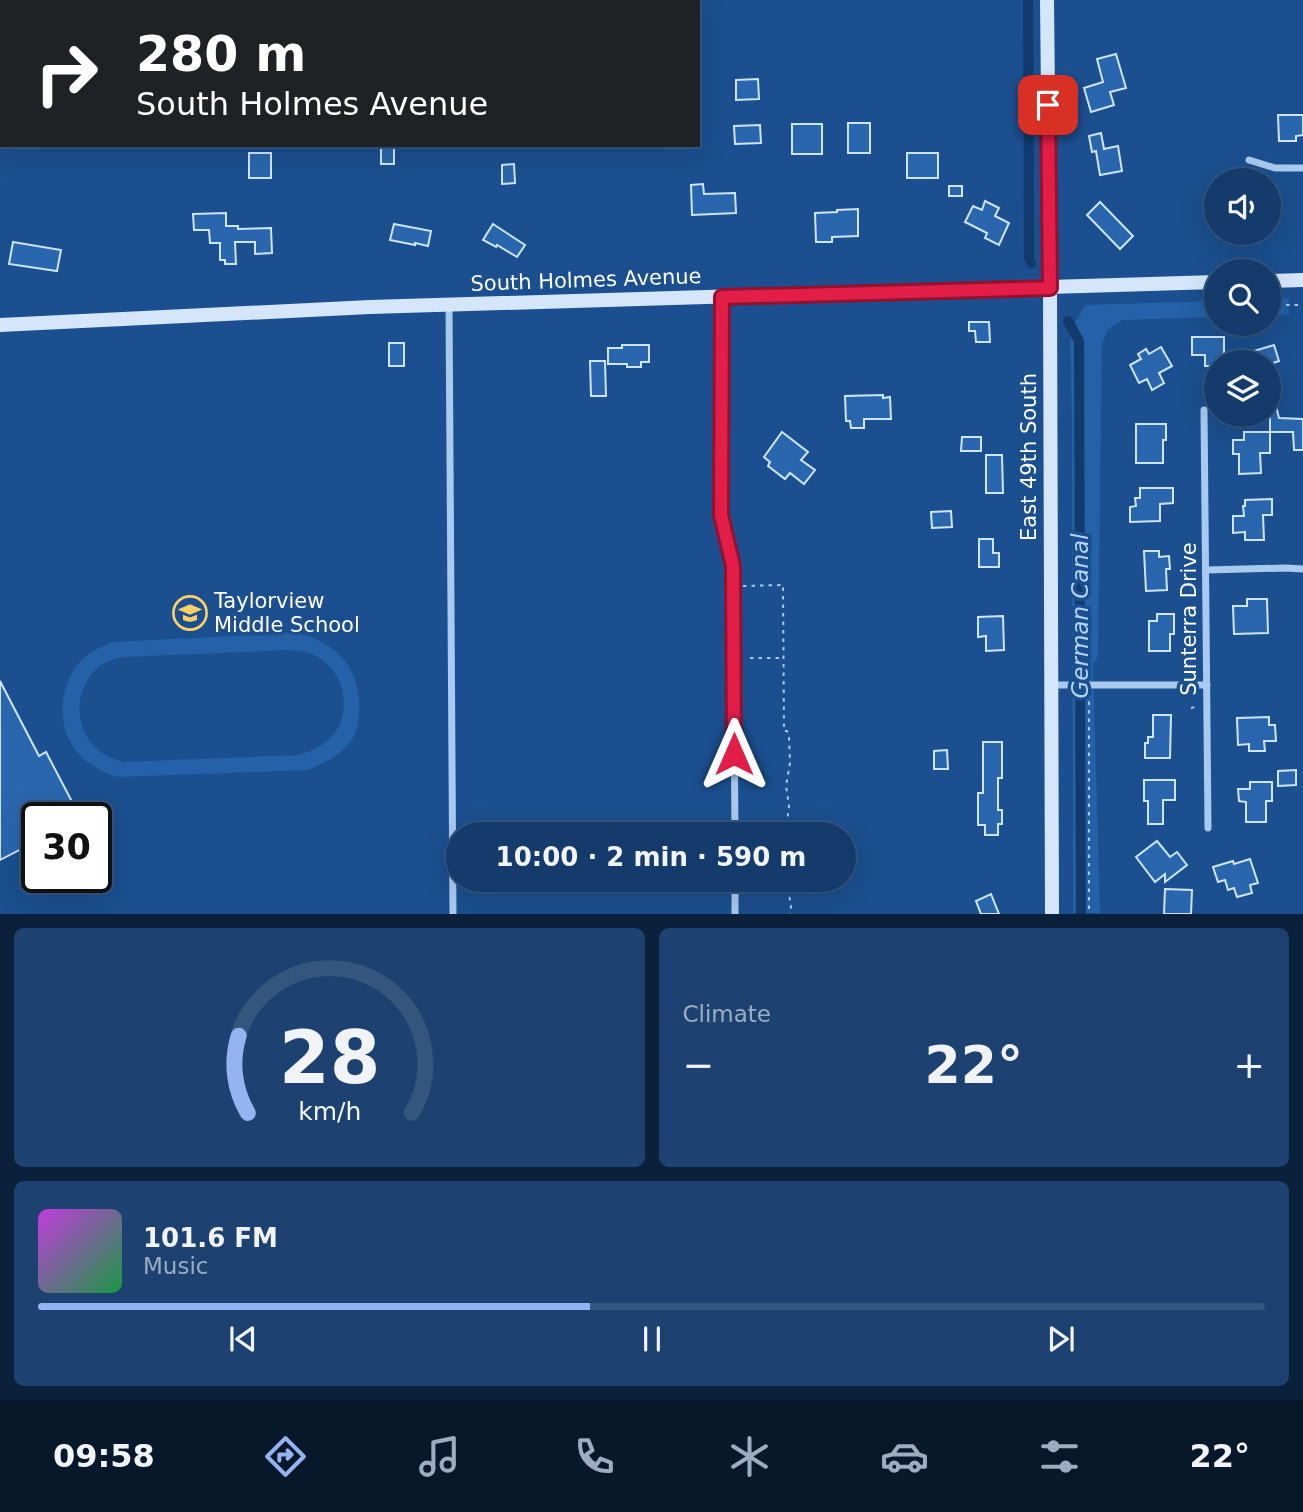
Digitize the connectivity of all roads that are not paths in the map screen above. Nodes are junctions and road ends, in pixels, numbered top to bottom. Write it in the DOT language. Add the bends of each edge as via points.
graph roads {
  1 [pos="1048,0"];
  2 [pos="1249,160"];
  3 [pos="1303,168"];
  4 [pos="1303,280"];
  5 [pos="1281,281"];
  6 [pos="1204,282"];
  7 [pos="1050,288"];
  8 [pos="722,297"];
  9 [pos="449,305"];
  10 [pos="0,326"];
  11 [pos="1204,427"];
  12 [pos="1303,569"];
  13 [pos="1206,570"];
  14 [pos="1051,685"];
  15 [pos="1207,685"];
  16 [pos="735,822"];
  17 [pos="1208,828"];
  18 [pos="735,892"];
  19 [pos="453,914"];
  20 [pos="735,914"];
  21 [pos="1052,914"];
  1 -- 7 [label="street, East 49th South"];
  2 -- 3 [label="street" via="1275,168"];
  4 -- 5 [label="street"];
  6 -- 7 [label="street, South Holmes Avenue"];
  7 -- 8 [label="street, South Holmes Avenue"];
  7 -- 14 [label="street, East 49th South"];
  8 -- 9 [label="street, South Holmes Avenue"];
  8 -- 16 [label="street" via="721,515 733,566"];
  9 -- 10 [label="street, South Holmes Avenue"];
  9 -- 19 [label="street"];
  11 -- 13 [label="street, Sunterra Drive"];
  12 -- 13 [label="street"];
  13 -- 15 [label="street, Sunterra Drive"];
  14 -- 15 [label="street"];
  14 -- 21 [label="street, East 49th South"];
  15 -- 17 [label="street, Sunterra Drive"];
  18 -- 20 [label="street"];
}
